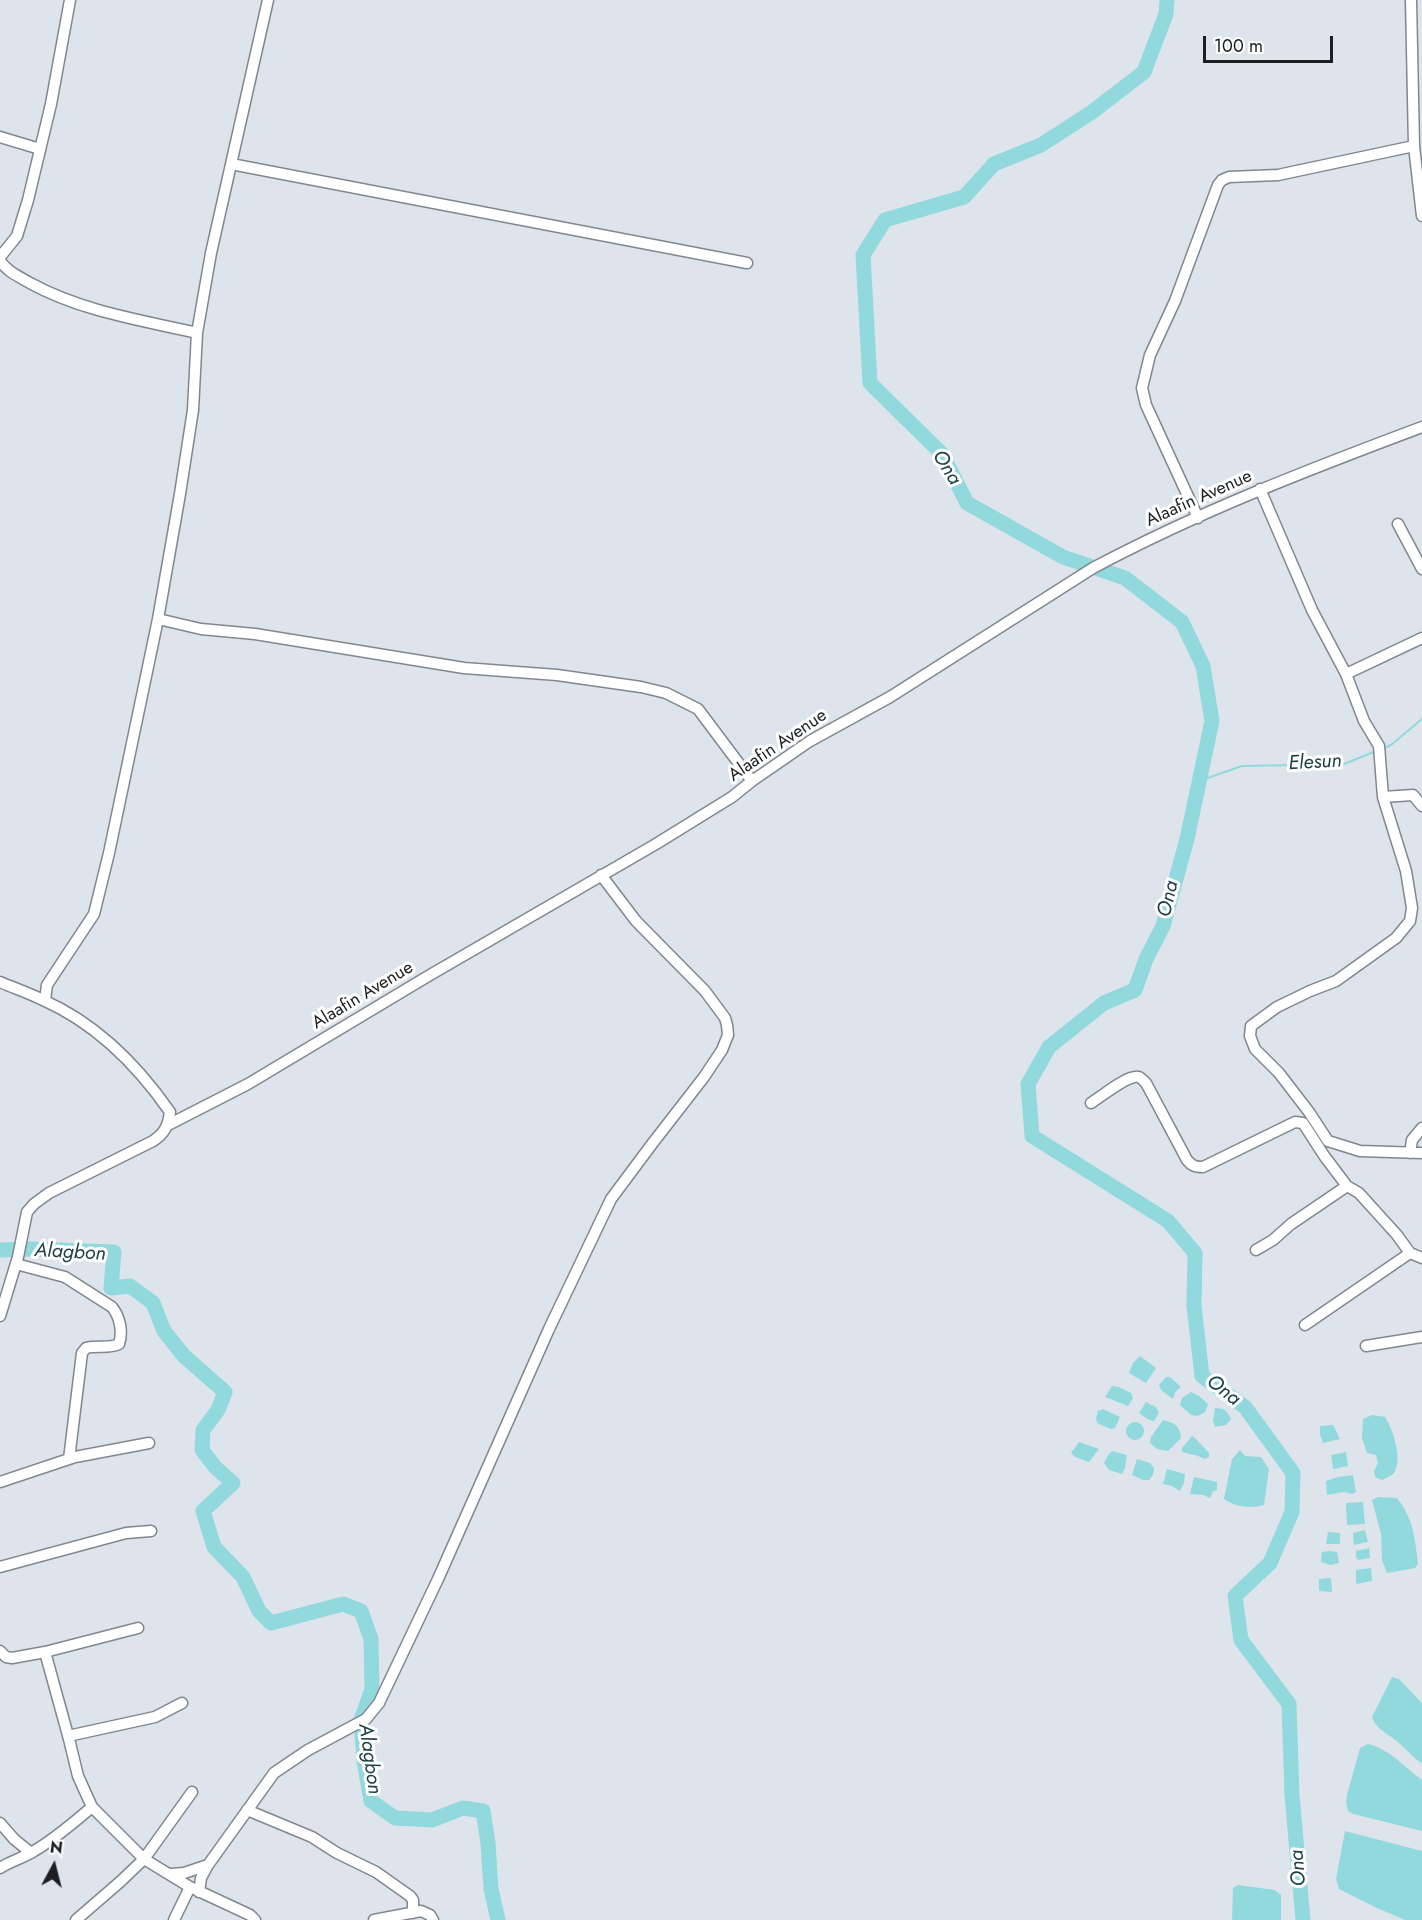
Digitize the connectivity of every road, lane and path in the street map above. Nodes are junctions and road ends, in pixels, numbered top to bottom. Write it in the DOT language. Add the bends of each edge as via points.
graph roads {
  1 [pos="69,0"];
  2 [pos="268,0"];
  3 [pos="1411,0"];
  4 [pos="0,137"];
  5 [pos="1414,146"];
  6 [pos="40,149"];
  7 [pos="231,164"];
  8 [pos="1422,216"];
  9 [pos="0,259"];
  10 [pos="747,263"];
  11 [pos="196,333"];
  12 [pos="1422,427"];
  13 [pos="1260,489"];
  14 [pos="1198,518"];
  15 [pos="1398,524"];
  16 [pos="1422,569"];
  17 [pos="158,620"];
  18 [pos="1422,638"];
  19 [pos="1346,674"];
  20 [pos="752,781"];
  21 [pos="1383,796"];
  22 [pos="1422,806"];
  23 [pos="601,875"];
  24 [pos="0,982"];
  25 [pos="45,1000"];
  26 [pos="1091,1103"];
  27 [pos="168,1125"];
  28 [pos="1422,1128"];
  29 [pos="1336,1143"];
  30 [pos="1410,1153"];
  31 [pos="1422,1153"];
  32 [pos="1325,1157"];
  33 [pos="1347,1186"];
  34 [pos="1256,1250"];
  35 [pos="1410,1253"];
  36 [pos="1422,1258"];
  37 [pos="17,1261"];
  38 [pos="0,1316"];
  39 [pos="1305,1325"];
  40 [pos="1422,1338"];
  41 [pos="1366,1346"];
  42 [pos="149,1443"];
  43 [pos="69,1459"];
  44 [pos="0,1482"];
  45 [pos="150,1531"];
  46 [pos="0,1567"];
  47 [pos="138,1628"];
  48 [pos="0,1651"];
  49 [pos="45,1652"];
  50 [pos="182,1703"];
  51 [pos="68,1736"];
  52 [pos="192,1791"];
  53 [pos="92,1807"];
  54 [pos="247,1810"];
  55 [pos="0,1823"];
  56 [pos="31,1854"];
  57 [pos="144,1859"];
  58 [pos="207,1865"];
  59 [pos="0,1868"];
  60 [pos="171,1874"];
  61 [pos="195,1889"];
  62 [pos="413,1913"];
  63 [pos="76,1920"];
  64 [pos="174,1920"];
  65 [pos="255,1920"];
  66 [pos="374,1920"];
  67 [pos="433,1920"];
  1 -- 6 [label="street"];
  2 -- 7 [label="street"];
  3 -- 5 [label="street"];
  4 -- 6 [label="street"];
  5 -- 8 [label="street"];
  5 -- 14 [label="street" via="1278,175 1229,177 1218,185 1175,301 1150,355 1142,388 1146,405"];
  6 -- 9 [label="street" via="16,236"];
  7 -- 10 [label="street"];
  7 -- 11 [label="street"];
  9 -- 11 [label="street" via="6,270 50,294 108,314"];
  11 -- 17 [label="street" via="193,410"];
  12 -- 13 [label="street, Alaafin Avenue"];
  13 -- 14 [label="street, Alaafin Avenue"];
  13 -- 19 [label="street" via="1312,610"];
  14 -- 20 [label="street, Alaafin Avenue" via="1093,568 890,697 810,741"];
  15 -- 16 [label="street"];
  17 -- 20 [label="street" via="464,668 557,675 666,693 698,709"];
  17 -- 25 [label="street" via="94,914 47,986"];
  18 -- 19 [label="street"];
  19 -- 21 [label="street" via="1364,721 1379,746"];
  20 -- 23 [label="street, Alaafin Avenue" via="732,797"];
  21 -- 22 [label="street" via="1413,795"];
  21 -- 29 [label="street" via="1412,898 1410,921 1396,938 1336,981 1277,1007 1251,1026 1250,1031 1256,1049 1279,1073 1328,1141"];
  23 -- 27 [label="street, Alaafin Avenue" via="248,1084"];
  23 -- 54 [label="street" via="636,921 705,990 725,1018 728,1035 704,1077 611,1199 379,1703 366,1719 308,1749 274,1773"];
  24 -- 25 [label="street"];
  25 -- 27 [label="street" via="89,1026 134,1067 170,1112"];
  26 -- 32 [label="street" via="1125,1080 1140,1077 1194,1167 1203,1167 1295,1122 1306,1126"];
  27 -- 37 [label="street, Alaafin Avenue" via="163,1135 153,1141 34,1204 27,1212"];
  28 -- 30 [label="street" via="1412,1140"];
  29 -- 30 [label="street" via="1360,1151"];
  29 -- 32 [label="street"];
  30 -- 31 [label="street"];
  32 -- 33 [label="street"];
  33 -- 34 [label="street"];
  33 -- 35 [label="street" via="1359,1193"];
  35 -- 36 [label="street"];
  35 -- 39 [label="street"];
  37 -- 38 [label="street, Alaafin Avenue"];
  37 -- 43 [label="street" via="65,1277 117,1314 119,1344 93,1346 82,1353"];
  40 -- 41 [label="street"];
  42 -- 43 [label="street"];
  43 -- 44 [label="street"];
  45 -- 46 [label="street" via="126,1533"];
  47 -- 49 [label="street"];
  48 -- 49 [label="street" via="12,1658"];
  49 -- 51 [label="street"];
  50 -- 51 [label="street" via="155,1717"];
  51 -- 53 [label="street" via="78,1776"];
  52 -- 57 [label="street"];
  53 -- 56 [label="street"];
  53 -- 57 [label="street"];
  54 -- 58 [label="street"];
  54 -- 62 [label="street" via="312,1837 376,1872 411,1896"];
  55 -- 56 [label="street"];
  56 -- 59 [label="street"];
  57 -- 60 [label="street"];
  57 -- 63 [label="street"];
  58 -- 60 [label="street"];
  58 -- 61 [label="street"];
  60 -- 61 [label="street"];
  61 -- 64 [label="street"];
  61 -- 65 [label="street"];
  62 -- 66 [label="street"];
  62 -- 67 [label="street" via="428,1913"];
}
